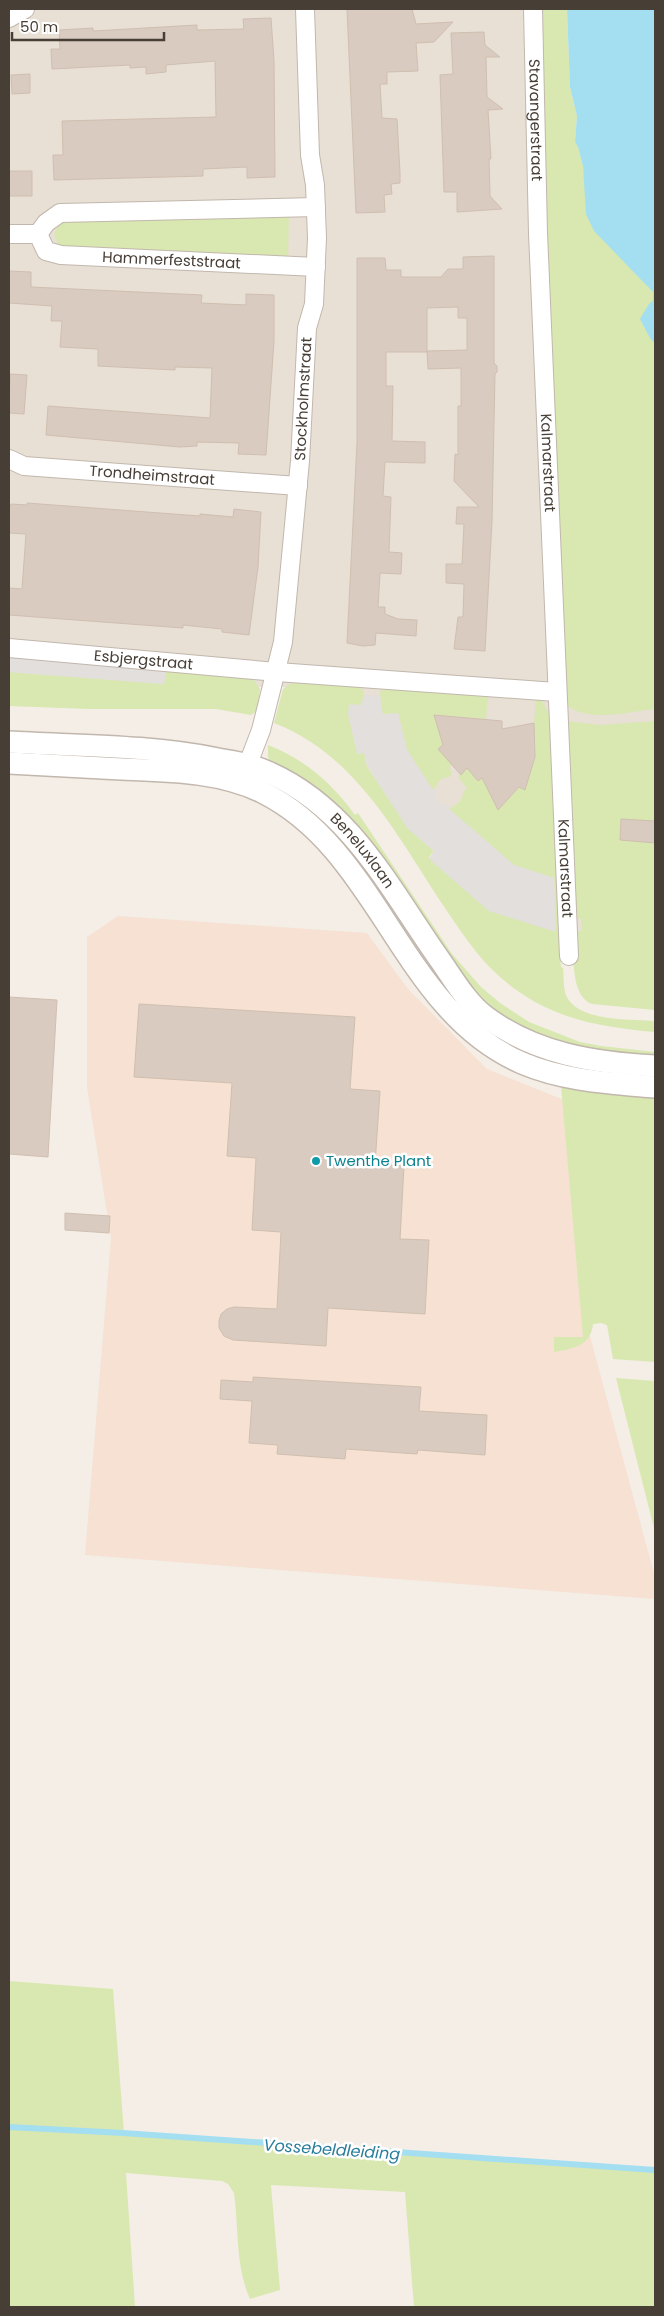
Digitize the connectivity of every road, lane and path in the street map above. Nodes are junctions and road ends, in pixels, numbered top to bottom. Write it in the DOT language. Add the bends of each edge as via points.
graph roads {
  1 [pos="25,9"];
  2 [pos="305,9"];
  3 [pos="533,9"];
  4 [pos="9,18"];
  5 [pos="316,207"];
  6 [pos="538,233"];
  7 [pos="9,234"];
  8 [pos="38,234"];
  9 [pos="316,267"];
  10 [pos="9,459"];
  11 [pos="298,486"];
  12 [pos="9,648"];
  13 [pos="277,672"];
  14 [pos="556,692"];
  15 [pos="9,742"];
  16 [pos="9,763"];
  17 [pos="244,774"];
  18 [pos="569,956"];
  19 [pos="655,1066"];
  20 [pos="655,1087"];
  1 -- 4 [label="street"];
  2 -- 5 [label="street, Stockholmstraat" via="310,155"];
  3 -- 6 [label="street, Stavangerstraat"];
  5 -- 8 [label="street" via="60,213"];
  5 -- 9 [label="street, Stockholmstraat"];
  6 -- 14 [label="street, Kalmarstraat"];
  7 -- 8 [label="street"];
  8 -- 9 [label="street, Hammerfeststraat" via="46,251 61,255"];
  9 -- 11 [label="street, Stockholmstraat" via="314,304 307,328"];
  10 -- 11 [label="street, Trondheimstraat" via="24,466"];
  11 -- 13 [label="street, Stockholmstraat" via="283,642"];
  12 -- 13 [label="street, Esbjergstraat"];
  13 -- 14 [label="street"];
  13 -- 17 [label="street, Stockholmstraat" via="262,730"];
  14 -- 18 [label="street, Kalmarstraat"];
  15 -- 17 [label="street, Beneluxlaan" via="158,750"];
  16 -- 17 [label="street, Beneluxlaan" via="171,771 228,779"];
  17 -- 19 [label="street, Beneluxlaan" via="290,783 350,831 463,993 484,1016 544,1049 622,1064"];
  17 -- 20 [label="street, Beneluxlaan" via="334,848 440,999 452,1014 488,1043 522,1063 580,1080"];
}
